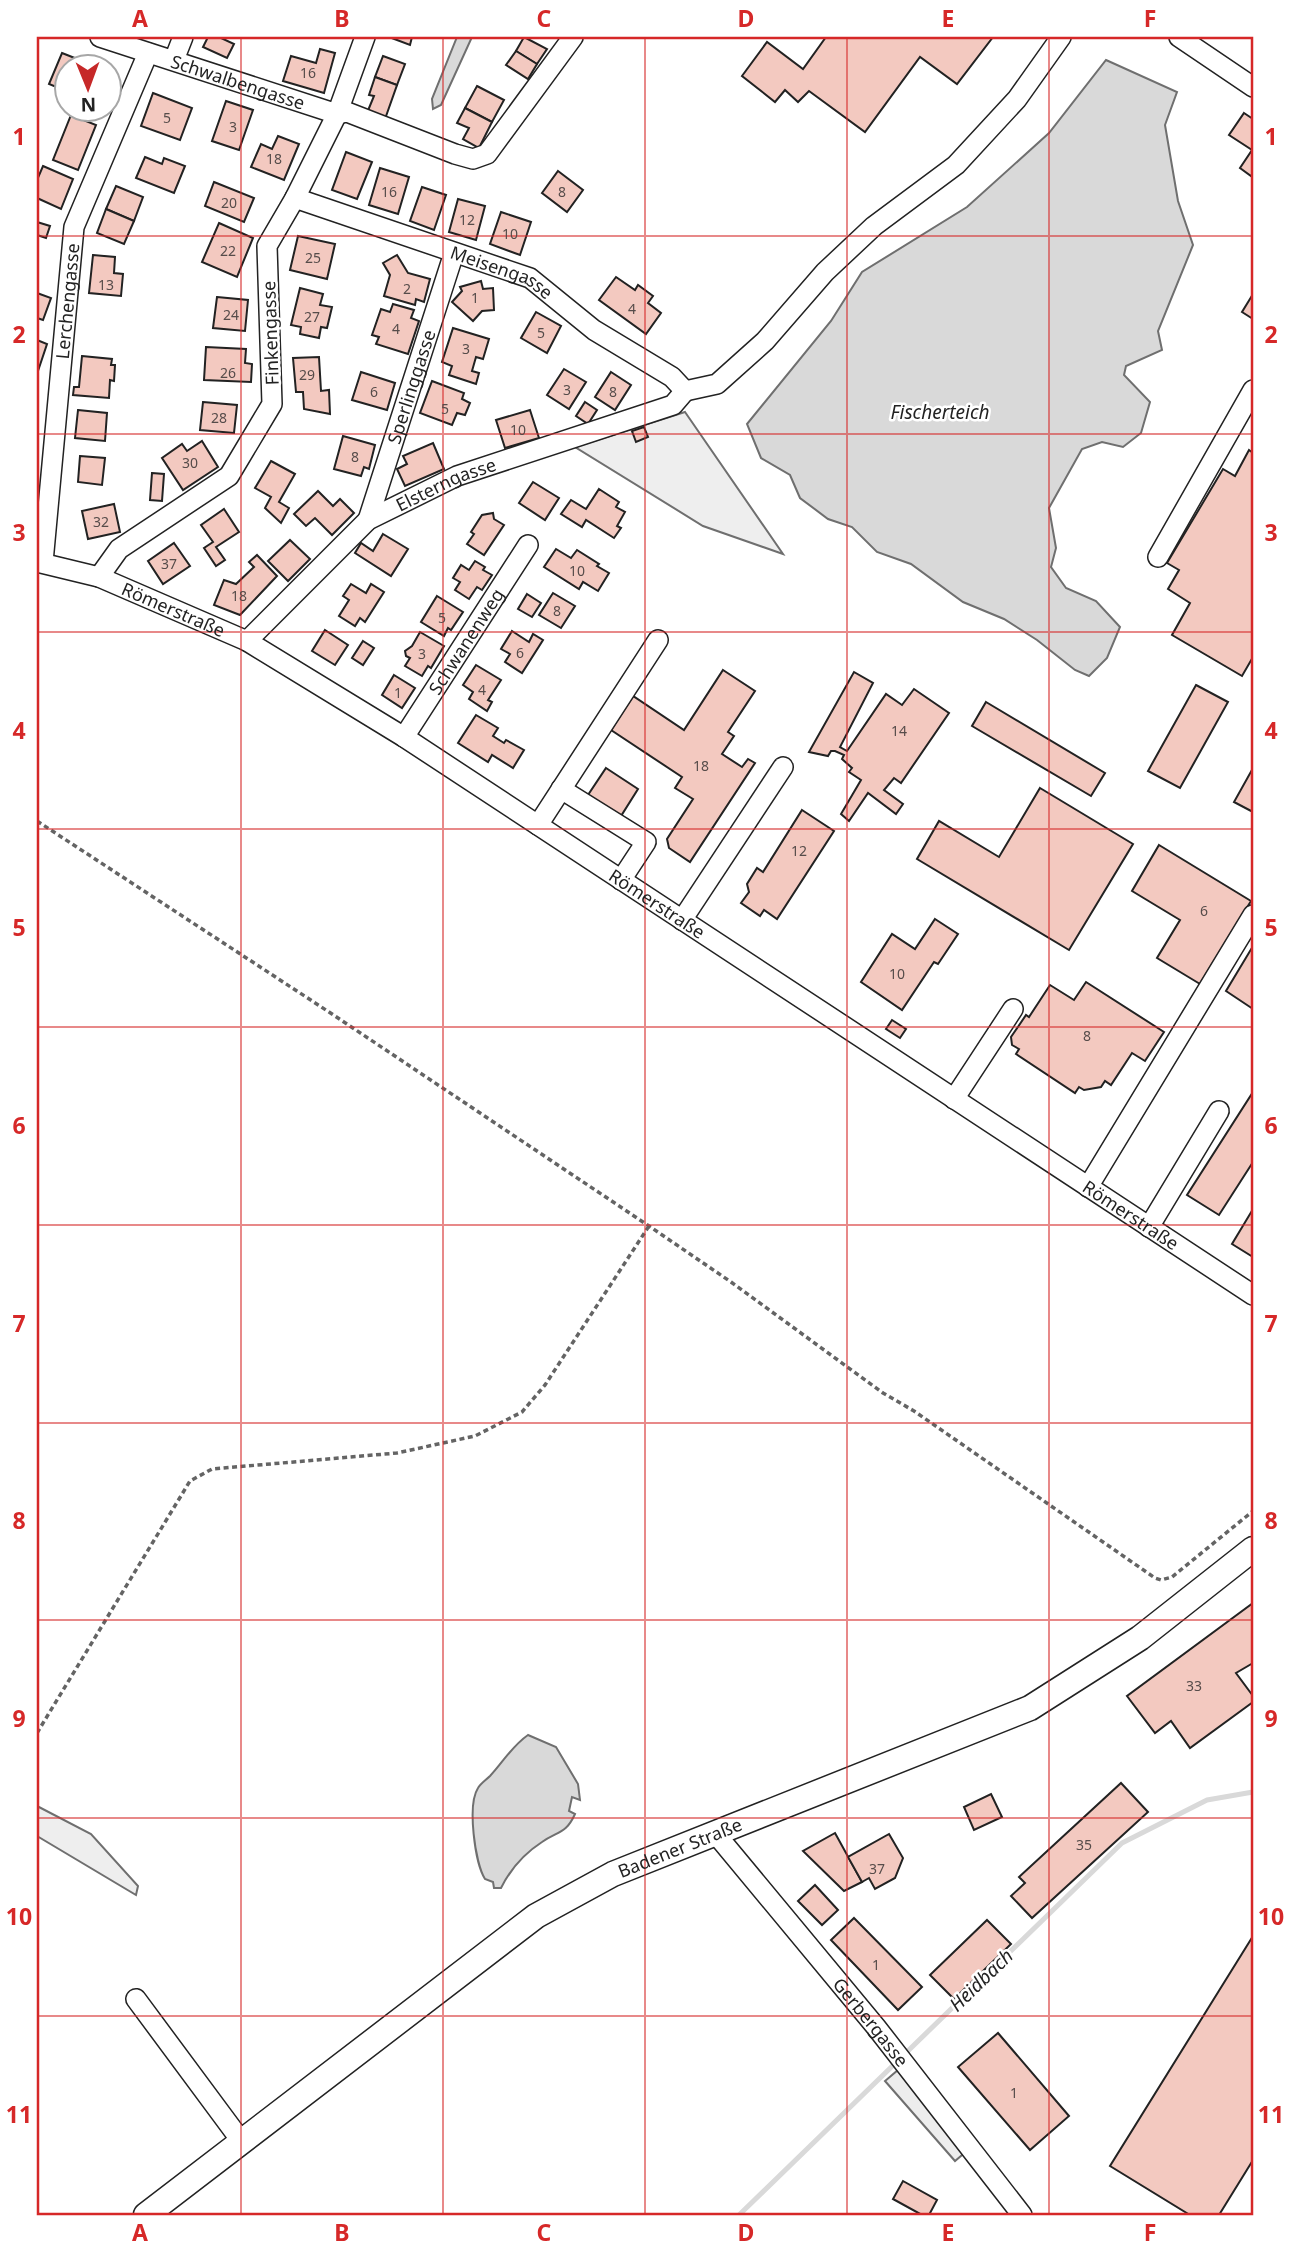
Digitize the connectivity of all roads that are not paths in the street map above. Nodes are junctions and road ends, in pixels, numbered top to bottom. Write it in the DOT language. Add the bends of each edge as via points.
graph roads {
  1 [pos="100,37"];
  2 [pos="183,37"];
  3 [pos="365,37"];
  4 [pos="573,37"];
  5 [pos="1060,37"];
  6 [pos="1179,37"];
  7 [pos="148,53"];
  8 [pos="174,60"];
  9 [pos="1253,87"];
  10 [pos="337,114"];
  11 [pos="295,198"];
  12 [pos="454,253"];
  13 [pos="685,390"];
  14 [pos="1253,390"];
  15 [pos="368,520"];
  16 [pos="527,545"];
  17 [pos="1158,557"];
  18 [pos="40,562"];
  19 [pos="99,577"];
  20 [pos="658,640"];
  21 [pos="247,641"];
  22 [pos="404,737"];
  23 [pos="783,767"];
  24 [pos="561,789"];
  25 [pos="538,825"];
  26 [pos="621,880"];
  27 [pos="1253,915"];
  28 [pos="682,920"];
  29 [pos="1013,1009"];
  30 [pos="954,1099"];
  31 [pos="1219,1111"];
  32 [pos="1088,1187"];
  33 [pos="1149,1227"];
  34 [pos="1253,1295"];
  35 [pos="1253,1549"];
  36 [pos="715,1833"];
  37 [pos="136,1999"];
  38 [pos="242,2142"];
  39 [pos="146,2215"];
  40 [pos="1022,2215"];
  1 -- 7 [label="street, Schwalbengasse"];
  2 -- 8 [label="street"];
  3 -- 10 [label="street, Finkengasse"];
  4 -- 10 [label="street" via="487,154 473,159 347,112"];
  5 -- 13 [label="street" via="1017,99 956,165 874,226 825,272 765,341 717,384"];
  6 -- 9 [label="street"];
  7 -- 8 [label="street, Schwalbengasse"];
  7 -- 18 [label="street, Lerchengasse" via="74,227"];
  8 -- 10 [label="street, Schwalbengasse"];
  10 -- 11 [label="street, Finkengasse"];
  11 -- 12 [label="street, Meisengasse"];
  11 -- 19 [label="street, Finkengasse" via="267,246 272,404 229,476 119,549"];
  12 -- 13 [label="street, Meisengasse" via="530,278 594,330 672,377"];
  12 -- 15 [label="street, Sperlinggasse"];
  13 -- 15 [label="street, Elsterngasse" via="673,405 457,476"];
  14 -- 17 [label="street"];
  15 -- 21 [label="street, Elsterngasse"];
  16 -- 22 [label="street, Schwanenweg"];
  18 -- 19 [label="street, Römerstraße"];
  19 -- 21 [label="street, Römerstraße"];
  20 -- 24 [label="street"];
  21 -- 22 [label="street, Römerstraße"];
  22 -- 25 [label="street, Römerstraße"];
  23 -- 28 [label="street"];
  24 -- 25 [label="street"];
  24 -- 26 [label="street" via="646,842"];
  25 -- 26 [label="street, Römerstraße"];
  26 -- 28 [label="street, Römerstraße"];
  27 -- 32 [label="street"];
  28 -- 30 [label="street, Römerstraße"];
  29 -- 30 [label="street"];
  30 -- 32 [label="street, Römerstraße"];
  31 -- 33 [label="street"];
  32 -- 33 [label="street, Römerstraße"];
  33 -- 34 [label="street, Römerstraße"];
  35 -- 36 [label="main road, Badener Straße" via="1140,1638 1030,1708"];
  36 -- 38 [label="main road, Badener Straße" via="613,1874 536,1916"];
  36 -- 40 [label="street, Gerbergasse" via="876,2027"];
  37 -- 38 [label="street"];
  38 -- 39 [label="main road, Badener Straße"];
}
